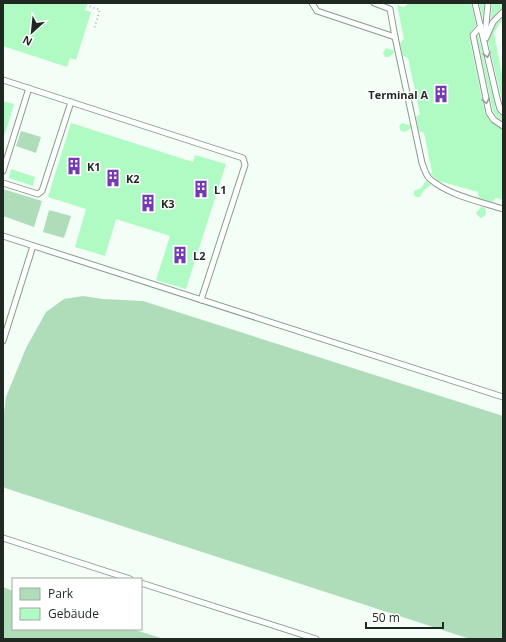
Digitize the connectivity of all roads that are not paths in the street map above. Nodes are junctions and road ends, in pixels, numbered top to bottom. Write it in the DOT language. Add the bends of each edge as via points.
graph roads {
  1 [pos="312,3"];
  2 [pos="374,3"];
  3 [pos="393,3"];
  4 [pos="476,3"];
  5 [pos="488,3"];
  6 [pos="390,8"];
  7 [pos="503,12"];
  8 [pos="481,26"];
  9 [pos="395,37"];
  10 [pos="484,41"];
  11 [pos="3,80"];
  12 [pos="29,88"];
  13 [pos="71,102"];
  14 [pos="503,112"];
  15 [pos="503,126"];
  16 [pos="3,171"];
  17 [pos="3,183"];
  18 [pos="503,209"];
  19 [pos="3,236"];
  20 [pos="33,246"];
  21 [pos="202,300"];
  22 [pos="3,342"];
  23 [pos="503,397"];
  24 [pos="3,538"];
  25 [pos="127,578"];
  26 [pos="142,583"];
  27 [pos="316,639"];
  1 -- 9 [label="lane" via="317,11"];
  2 -- 6 [label="lane"];
  3 -- 6 [label="lane"];
  4 -- 8 [label="lane"];
  5 -- 10 [label="lane"];
  6 -- 9 [label="lane"];
  7 -- 10 [label="lane" via="493,22"];
  8 -- 10 [label="lane"];
  8 -- 15 [label="lane, one-way" via="473,35 489,113"];
  9 -- 18 [label="lane" via="422,163 429,179 458,195"];
  10 -- 14 [label="lane, one-way" via="497,98"];
  11 -- 12 [label="lane"];
  12 -- 13 [label="lane"];
  12 -- 16 [label="lane"];
  13 -- 17 [label="lane" via="42,191 38,194"];
  13 -- 21 [label="lane" via="243,158 245,165"];
  19 -- 20 [label="lane"];
  20 -- 21 [label="lane"];
  20 -- 22 [label="lane"];
  21 -- 23 [label="lane"];
  24 -- 25 [label="lane"];
  26 -- 27 [label="lane"];
}
